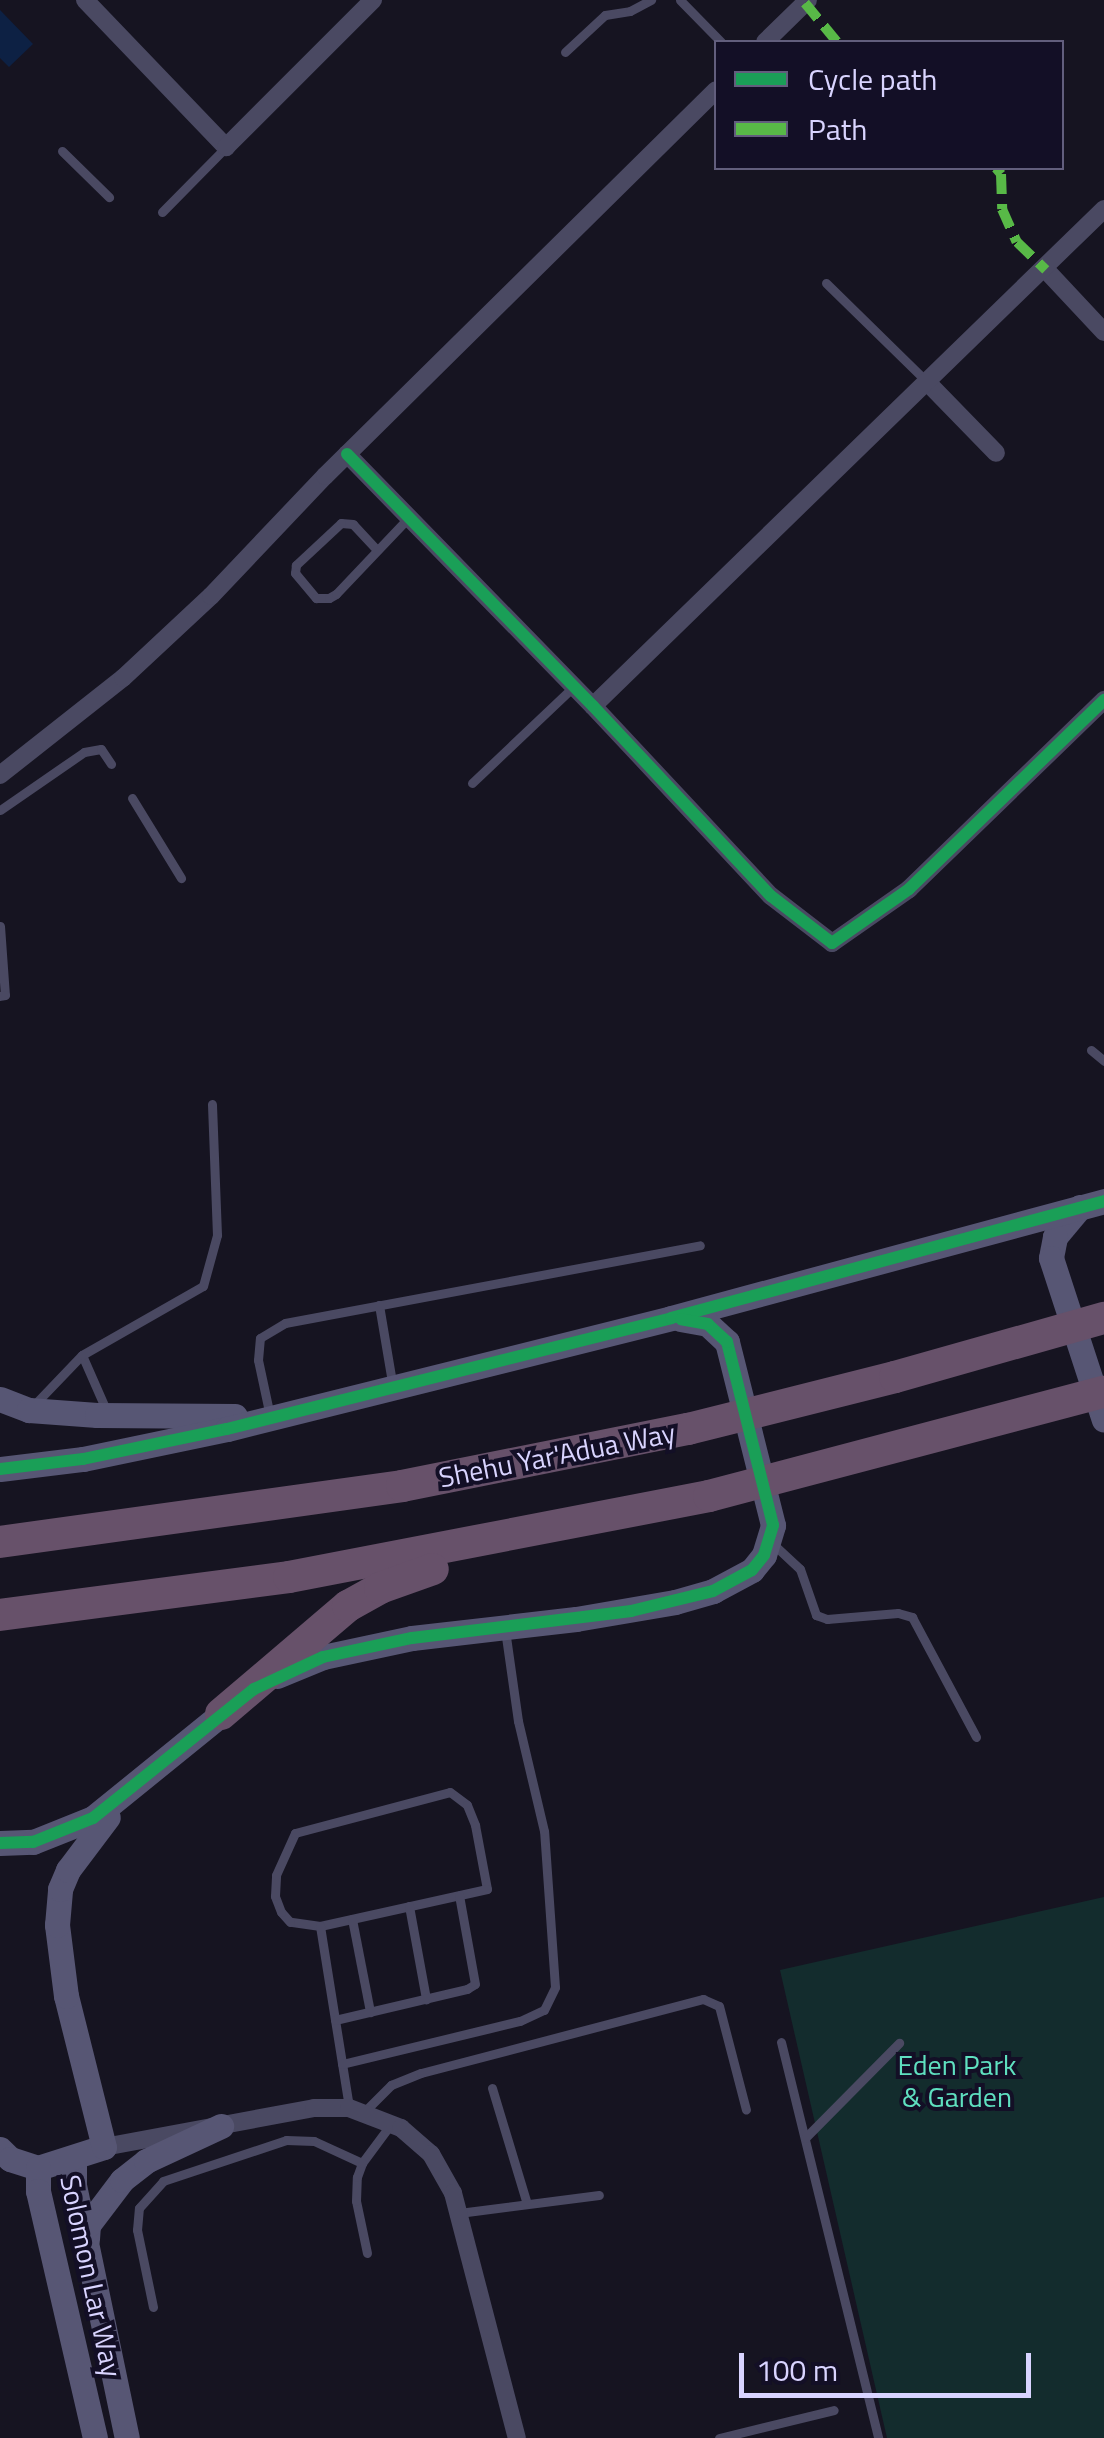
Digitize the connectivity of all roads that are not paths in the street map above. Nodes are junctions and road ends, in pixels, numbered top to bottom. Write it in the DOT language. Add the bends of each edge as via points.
graph roads {
  1 [pos="85,0"];
  2 [pos="374,0"];
  3 [pos="651,0"];
  4 [pos="680,0"];
  5 [pos="808,0"];
  6 [pos="719,40"];
  7 [pos="767,40"];
  8 [pos="566,52"];
  9 [pos="714,92"];
  10 [pos="226,147"];
  11 [pos="62,151"];
  12 [pos="109,197"];
  13 [pos="1104,209"];
  14 [pos="162,212"];
  15 [pos="1046,270"];
  16 [pos="826,283"];
  17 [pos="1104,332"];
  18 [pos="929,384"];
  19 [pos="996,453"];
  20 [pos="347,454"];
  21 [pos="408,517"];
  22 [pos="376,550"];
  23 [pos="572,688"];
  24 [pos="1104,700"];
  25 [pos="593,706"];
  26 [pos="111,764"];
  27 [pos="0,775"];
  28 [pos="472,783"];
  29 [pos="132,798"];
  30 [pos="0,810"];
  31 [pos="181,878"];
  32 [pos="0,926"];
  33 [pos="0,996"];
  34 [pos="1091,1050"];
  35 [pos="1104,1060"];
  36 [pos="212,1104"];
  37 [pos="1092,1204"];
  38 [pos="700,1245"];
  39 [pos="379,1305"];
  40 [pos="670,1318"];
  41 [pos="1104,1318"];
  42 [pos="82,1355"];
  43 [pos="393,1385"];
  44 [pos="1104,1392"];
  45 [pos="0,1399"];
  46 [pos="29,1410"];
  47 [pos="103,1416"];
  48 [pos="270,1416"];
  49 [pos="1104,1420"];
  50 [pos="99,1456"];
  51 [pos="0,1469"];
  52 [pos="597,1518"];
  53 [pos="770,1541"];
  54 [pos="0,1542"];
  55 [pos="0,1615"];
  56 [pos="504,1628"];
  57 [pos="220,1714"];
  58 [pos="976,1737"];
  59 [pos="136,1786"];
  60 [pos="0,1843"];
  61 [pos="459,1895"];
  62 [pos="409,1906"];
  63 [pos="352,1919"];
  64 [pos="320,1926"];
  65 [pos="426,1999"];
  66 [pos="370,2012"];
  67 [pos="335,2020"];
  68 [pos="781,2042"];
  69 [pos="899,2042"];
  70 [pos="342,2064"];
  71 [pos="492,2088"];
  72 [pos="746,2110"];
  73 [pos="356,2111"];
  74 [pos="392,2124"];
  75 [pos="221,2126"];
  76 [pos="805,2138"];
  77 [pos="104,2147"];
  78 [pos="0,2148"];
  79 [pos="74,2159"];
  80 [pos="362,2162"];
  81 [pos="38,2180"];
  82 [pos="74,2186"];
  83 [pos="599,2195"];
  84 [pos="527,2204"];
  85 [pos="459,2213"];
  86 [pos="86,2244"];
  87 [pos="367,2254"];
  88 [pos="153,2308"];
  89 [pos="834,2410"];
  90 [pos="95,2438"];
  91 [pos="127,2438"];
  92 [pos="517,2438"];
  93 [pos="719,2438"];
  94 [pos="878,2438"];
  1 -- 10 [label="street"];
  2 -- 10 [label="street"];
  3 -- 8 [label="lane" via="605,15"];
  4 -- 6 [label="lane"];
  5 -- 7 [label="street"];
  9 -- 20 [label="street"];
  10 -- 14 [label="lane"];
  11 -- 12 [label="lane"];
  13 -- 15 [label="street"];
  15 -- 17 [label="street"];
  15 -- 18 [label="street"];
  16 -- 18 [label="lane"];
  18 -- 19 [label="street"];
  18 -- 25 [label="street"];
  20 -- 21 [label="street"];
  20 -- 27 [label="street" via="123,678"];
  21 -- 22 [label="lane"];
  21 -- 23 [label="street"];
  22 -- 22 [label="lane" via="353,524 341,523 294,573 316,598 329,598"];
  23 -- 25 [label="street"];
  23 -- 28 [label="lane"];
  24 -- 25 [label="street" via="909,889 832,942 771,896"];
  26 -- 30 [label="lane" via="101,749 84,752"];
  29 -- 31 [label="lane"];
  32 -- 33 [label="lane"];
  34 -- 35 [label="lane"];
  36 -- 42 [label="lane" via="217,1235 203,1286"];
  37 -- 40 [label="street"];
  37 -- 49 [label="street" via="1056,1238 1050,1258"];
  38 -- 39 [label="lane"];
  39 -- 43 [label="lane"];
  39 -- 48 [label="lane" via="285,1324 260,1338"];
  40 -- 43 [label="street"];
  40 -- 53 [label="street" via="708,1324 727,1342 769,1502"];
  41 -- 54 [label="highway, Shehu Yar'Adua Way, bridge" via="688,1429 402,1486"];
  42 -- 46 [label="lane"];
  42 -- 47 [label="lane"];
  43 -- 48 [label="street"];
  44 -- 52 [label="highway, bridge" via="709,1496"];
  45 -- 46 [label="street"];
  46 -- 47 [label="street"];
  47 -- 48 [label="street"];
  47 -- 50 [label="street"];
  48 -- 50 [label="street"];
  50 -- 51 [label="street"];
  52 -- 55 [label="highway" via="289,1577"];
  52 -- 57 [label="highway" via="380,1588 315,1630"];
  53 -- 56 [label="street" via="752,1570 714,1591 631,1612"];
  53 -- 58 [label="lane" via="800,1570 816,1615 912,1617"];
  56 -- 57 [label="street" via="323,1657 284,1672"];
  56 -- 70 [label="lane" via="544,1831 555,1986 544,2010 520,2021"];
  57 -- 59 [label="street"];
  59 -- 60 [label="street" via="68,1832"];
  59 -- 77 [label="street, Solomon Lar Way" via="95,1831 60,1890 59,1959"];
  61 -- 62 [label="lane"];
  61 -- 64 [label="lane" via="487,1889 476,1825 459,1796 434,1794 295,1833 276,1876 275,1896 290,1922"];
  61 -- 65 [label="lane" via="474,1984"];
  62 -- 63 [label="lane"];
  62 -- 65 [label="lane"];
  63 -- 64 [label="lane"];
  63 -- 66 [label="lane"];
  64 -- 67 [label="lane"];
  65 -- 66 [label="lane"];
  66 -- 67 [label="lane"];
  67 -- 70 [label="lane"];
  68 -- 76 [label="lane"];
  69 -- 76 [label="lane"];
  70 -- 73 [label="lane"];
  71 -- 84 [label="lane"];
  72 -- 73 [label="lane" via="719,2006 703,1999 421,2072"];
  73 -- 74 [label="street"];
  73 -- 75 [label="street" via="314,2108"];
  74 -- 80 [label="lane"];
  74 -- 85 [label="street" via="431,2154"];
  75 -- 77 [label="street"];
  75 -- 86 [label="street" via="146,2161 122,2180 88,2226"];
  76 -- 94 [label="lane"];
  77 -- 79 [label="street"];
  78 -- 81 [label="street, Solomon Lar Way"];
  79 -- 81 [label="street"];
  79 -- 82 [label="street, Solomon Lar Way"];
  80 -- 87 [label="lane" via="356,2201"];
  80 -- 88 [label="lane" via="314,2141 286,2140 163,2181 139,2208 136,2230"];
  81 -- 82 [label="street"];
  81 -- 90 [label="street, Solomon Lar Way"];
  82 -- 86 [label="street, Solomon Lar Way"];
  83 -- 84 [label="lane"];
  84 -- 85 [label="lane"];
  85 -- 92 [label="street"];
  86 -- 91 [label="street, Solomon Lar Way"];
  89 -- 93 [label="lane"];
}
